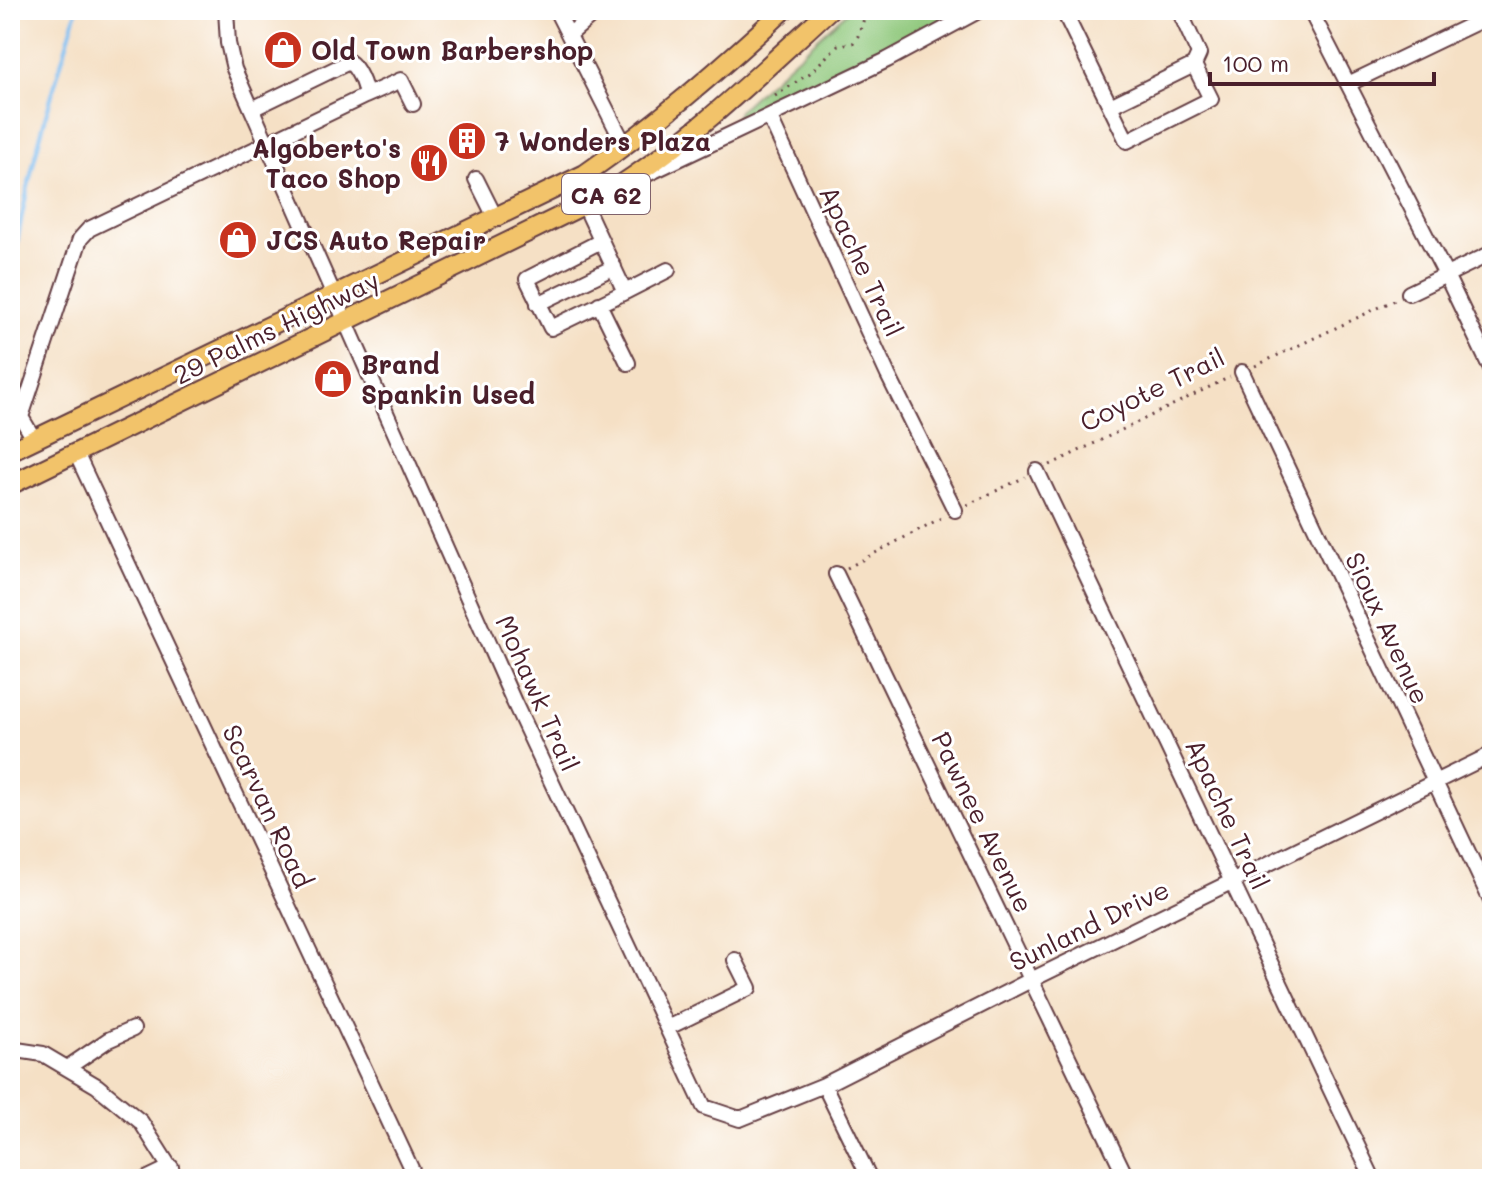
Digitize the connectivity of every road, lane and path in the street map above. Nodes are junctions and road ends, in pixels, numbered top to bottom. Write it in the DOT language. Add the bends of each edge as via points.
graph roads {
  1 [pos="226,10"];
  2 [pos="556,10"];
  3 [pos="598,10"];
  4 [pos="784,10"];
  5 [pos="829,10"];
  6 [pos="867,10"];
  7 [pos="980,10"];
  8 [pos="1179,10"];
  9 [pos="1310,10"];
  10 [pos="1064,11"];
  11 [pos="1492,15"];
  12 [pos="569,35"];
  13 [pos="1194,65"];
  14 [pos="1348,84"];
  15 [pos="365,96"];
  16 [pos="413,104"];
  17 [pos="1110,106"];
  18 [pos="252,109"];
  19 [pos="774,116"];
  20 [pos="268,142"];
  21 [pos="625,146"];
  22 [pos="476,179"];
  23 [pos="608,193"];
  24 [pos="585,206"];
  25 [pos="496,219"];
  26 [pos="601,241"];
  27 [pos="1492,253"];
  28 [pos="614,267"];
  29 [pos="668,270"];
  30 [pos="1446,275"];
  31 [pos="625,292"];
  32 [pos="1409,293"];
  33 [pos="335,295"];
  34 [pos="538,304"];
  35 [pos="599,304"];
  36 [pos="346,322"];
  37 [pos="628,363"];
  38 [pos="1492,371"];
  39 [pos="1242,372"];
  40 [pos="34,439"];
  41 [pos="10,451"];
  42 [pos="76,453"];
  43 [pos="1037,471"];
  44 [pos="10,485"];
  45 [pos="955,510"];
  46 [pos="836,574"];
  47 [pos="1492,754"];
  48 [pos="1433,781"];
  49 [pos="1233,881"];
  50 [pos="1492,903"];
  51 [pos="735,960"];
  52 [pos="1033,979"];
  53 [pos="667,1028"];
  54 [pos="133,1029"];
  55 [pos="10,1049"];
  56 [pos="67,1068"];
  57 [pos="824,1085"];
  58 [pos="704,1107"];
  59 [pos="174,1173"];
  60 [pos="146,1179"];
  61 [pos="416,1179"];
  62 [pos="870,1179"];
  63 [pos="1127,1179"];
  64 [pos="1373,1179"];
  1 -- 18 [label="street, Mohawk Trail" via="234,69"];
  2 -- 12 [label="street"];
  3 -- 12 [label="street"];
  4 -- 21 [label="main road, 29 Palms Highway / CA 62" via="712,77"];
  5 -- 23 [label="main road, 29 Palms Highway / CA 62" via="701,127"];
  6 -- 19 [label="path" via="853,43 838,45 810,73 774,97"];
  7 -- 19 [label="street"];
  8 -- 13 [label="street" via="1199,54"];
  9 -- 14 [label="street"];
  10 -- 17 [label="street"];
  11 -- 14 [label="street"];
  12 -- 21 [label="street"];
  13 -- 17 [label="street"];
  13 -- 17 [label="street" via="1211,99 1127,141"];
  14 -- 30 [label="street"];
  15 -- 16 [label="street" via="401,80"];
  15 -- 18 [label="street" via="349,62"];
  15 -- 20 [label="street"];
  18 -- 20 [label="street, Mohawk Trail"];
  19 -- 23 [label="street"];
  19 -- 45 [label="street, Apache Trail" via="888,375"];
  20 -- 33 [label="street, Mohawk Trail"];
  20 -- 40 [label="street" via="89,229 80,239 21,417"];
  21 -- 25 [label="main road, 29 Palms Highway / CA 62" via="585,174"];
  22 -- 25 [label="street"];
  23 -- 24 [label="main road, 29 Palms Highway / CA 62"];
  24 -- 26 [label="street"];
  24 -- 36 [label="main road, 29 Palms Highway / CA 62"];
  25 -- 33 [label="main road, 29 Palms Highway / CA 62"];
  26 -- 28 [label="street"];
  26 -- 34 [label="street" via="527,279"];
  27 -- 30 [label="street"];
  28 -- 31 [label="street"];
  28 -- 34 [label="street"];
  29 -- 31 [label="street"];
  30 -- 32 [label="street"];
  30 -- 38 [label="street"];
  31 -- 35 [label="street"];
  32 -- 39 [label="path, Coyote Trail"];
  33 -- 36 [label="street, Mohawk Trail"];
  33 -- 40 [label="main road, 29 Palms Highway / CA 62"];
  34 -- 35 [label="street" via="551,328"];
  35 -- 37 [label="street"];
  36 -- 42 [label="main road, 29 Palms Highway / CA 62"];
  36 -- 53 [label="street, Mohawk Trail" via="514,702"];
  39 -- 43 [label="path, Coyote Trail"];
  39 -- 48 [label="street, Sioux Avenue"];
  40 -- 41 [label="main road, 29 Palms Highway / CA 62"];
  42 -- 44 [label="main road, 29 Palms Highway / CA 62"];
  42 -- 61 [label="street, Scarvan Road"];
  43 -- 45 [label="path, Coyote Trail"];
  43 -- 49 [label="street, Apache Trail"];
  45 -- 46 [label="path, Coyote Trail"];
  46 -- 52 [label="street, Pawnee Avenue"];
  47 -- 48 [label="street, Sunland Drive"];
  48 -- 49 [label="street, Sunland Drive"];
  48 -- 50 [label="street, Sioux Avenue"];
  49 -- 52 [label="street, Sunland Drive"];
  49 -- 64 [label="street, Apache Trail"];
  51 -- 53 [label="street" via="749,988"];
  52 -- 57 [label="street, Sunland Drive"];
  52 -- 63 [label="street, Pawnee Avenue"];
  53 -- 58 [label="street, Mohawk Trail"];
  54 -- 56 [label="street"];
  55 -- 56 [label="street" via="43,1054"];
  56 -- 59 [label="street" via="141,1122"];
  57 -- 58 [label="street, Sunland Drive" via="740,1119"];
  57 -- 62 [label="street"];
  59 -- 60 [label="street"];
}
